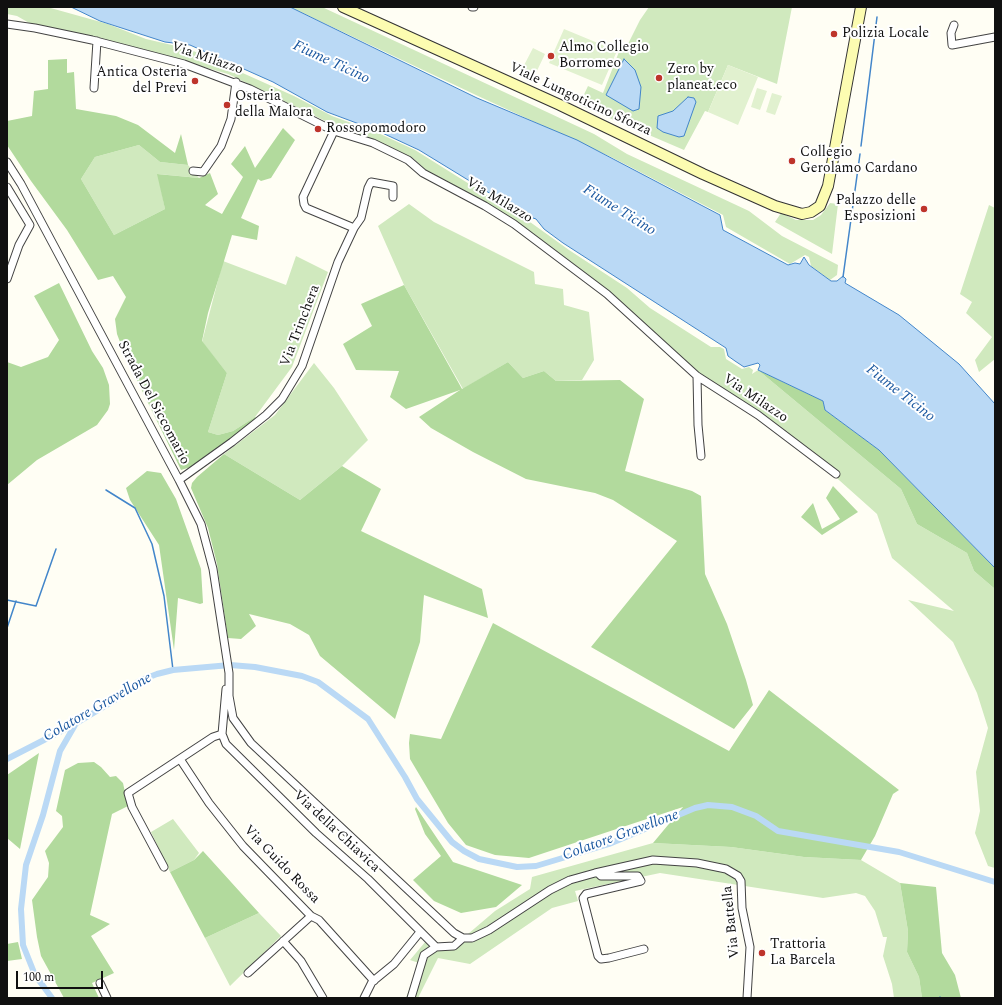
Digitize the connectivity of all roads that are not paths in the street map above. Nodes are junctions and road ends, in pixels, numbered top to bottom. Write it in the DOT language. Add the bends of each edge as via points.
graph roads {
  1 [pos="343,7"];
  2 [pos="860,7"];
  3 [pos="7,24"];
  4 [pos="954,25"];
  5 [pos="995,37"];
  6 [pos="97,41"];
  7 [pos="236,82"];
  8 [pos="94,88"];
  9 [pos="334,131"];
  10 [pos="7,162"];
  11 [pos="193,171"];
  12 [pos="7,187"];
  13 [pos="393,197"];
  14 [pos="354,228"];
  15 [pos="7,279"];
  16 [pos="696,376"];
  17 [pos="701,456"];
  18 [pos="836,474"];
  19 [pos="179,480"];
  20 [pos="229,673"];
  21 [pos="222,734"];
  22 [pos="180,759"];
  23 [pos="164,867"];
  24 [pos="598,873"];
  25 [pos="311,916"];
  26 [pos="420,932"];
  27 [pos="463,938"];
  28 [pos="283,940"];
  29 [pos="436,947"];
  30 [pos="644,949"];
  31 [pos="248,973"];
  32 [pos="374,981"];
  33 [pos="100,983"];
  34 [pos="107,998"];
  35 [pos="322,998"];
  36 [pos="364,998"];
  37 [pos="411,998"];
  38 [pos="747,998"];
  1 -- 2 [label="main road, Viale Lungoticino Sforza" via="560,105 703,174 798,214 806,214 820,206 828,186"];
  3 -- 6 [label="street, Via Milazzo"];
  4 -- 5 [label="street" via="951,33 952,45"];
  6 -- 7 [label="street, Via Milazzo" via="177,62"];
  6 -- 8 [label="street"];
  7 -- 9 [label="street, Via Milazzo"];
  7 -- 11 [label="street" via="231,119 221,146 203,172"];
  9 -- 14 [label="street" via="303,197 304,204 306,208"];
  9 -- 16 [label="street, Via Milazzo" via="374,142 408,160 423,173 500,214 607,294"];
  10 -- 19 [label="street, Strada Del Siccomario" via="22,184"];
  12 -- 15 [label="street" via="30,225 19,245"];
  13 -- 14 [label="street, Via Trinchera" via="394,186 371,182 361,218"];
  14 -- 19 [label="street, Via Trinchera" via="338,262 302,366 282,399 245,433"];
  16 -- 17 [label="street"];
  16 -- 18 [label="street, Via Milazzo" via="758,415"];
  19 -- 20 [label="street, Strada Del Siccomario" via="201,524 213,569"];
  20 -- 21 [label="street" via="224,695"];
  20 -- 27 [label="street" via="233,718 251,743 454,933"];
  21 -- 22 [label="street" via="213,737"];
  21 -- 26 [label="street, Via della Chiavica" via="224,742"];
  22 -- 23 [label="street" via="128,793 132,807"];
  22 -- 25 [label="street, Via Guido Rossa" via="235,837"];
  24 -- 27 [label="street, Via Battella" via="570,880 488,930 472,938"];
  24 -- 30 [label="street" via="601,876 638,876 641,881 586,894 583,898 598,956 601,959 608,958"];
  24 -- 38 [label="street, Via Battella" via="653,860 698,863 726,869 738,876 750,942"];
  25 -- 28 [label="street"];
  25 -- 32 [label="street, Via Guido Rossa" via="319,920"];
  26 -- 29 [label="street, Via della Chiavica"];
  26 -- 32 [label="street" via="394,964"];
  27 -- 29 [label="street, Via Battella" via="454,946"];
  28 -- 31 [label="street"];
  28 -- 35 [label="street" via="301,961"];
  29 -- 37 [label="street" via="424,955"];
  32 -- 36 [label="street"];
  33 -- 34 [label="street"];
}
